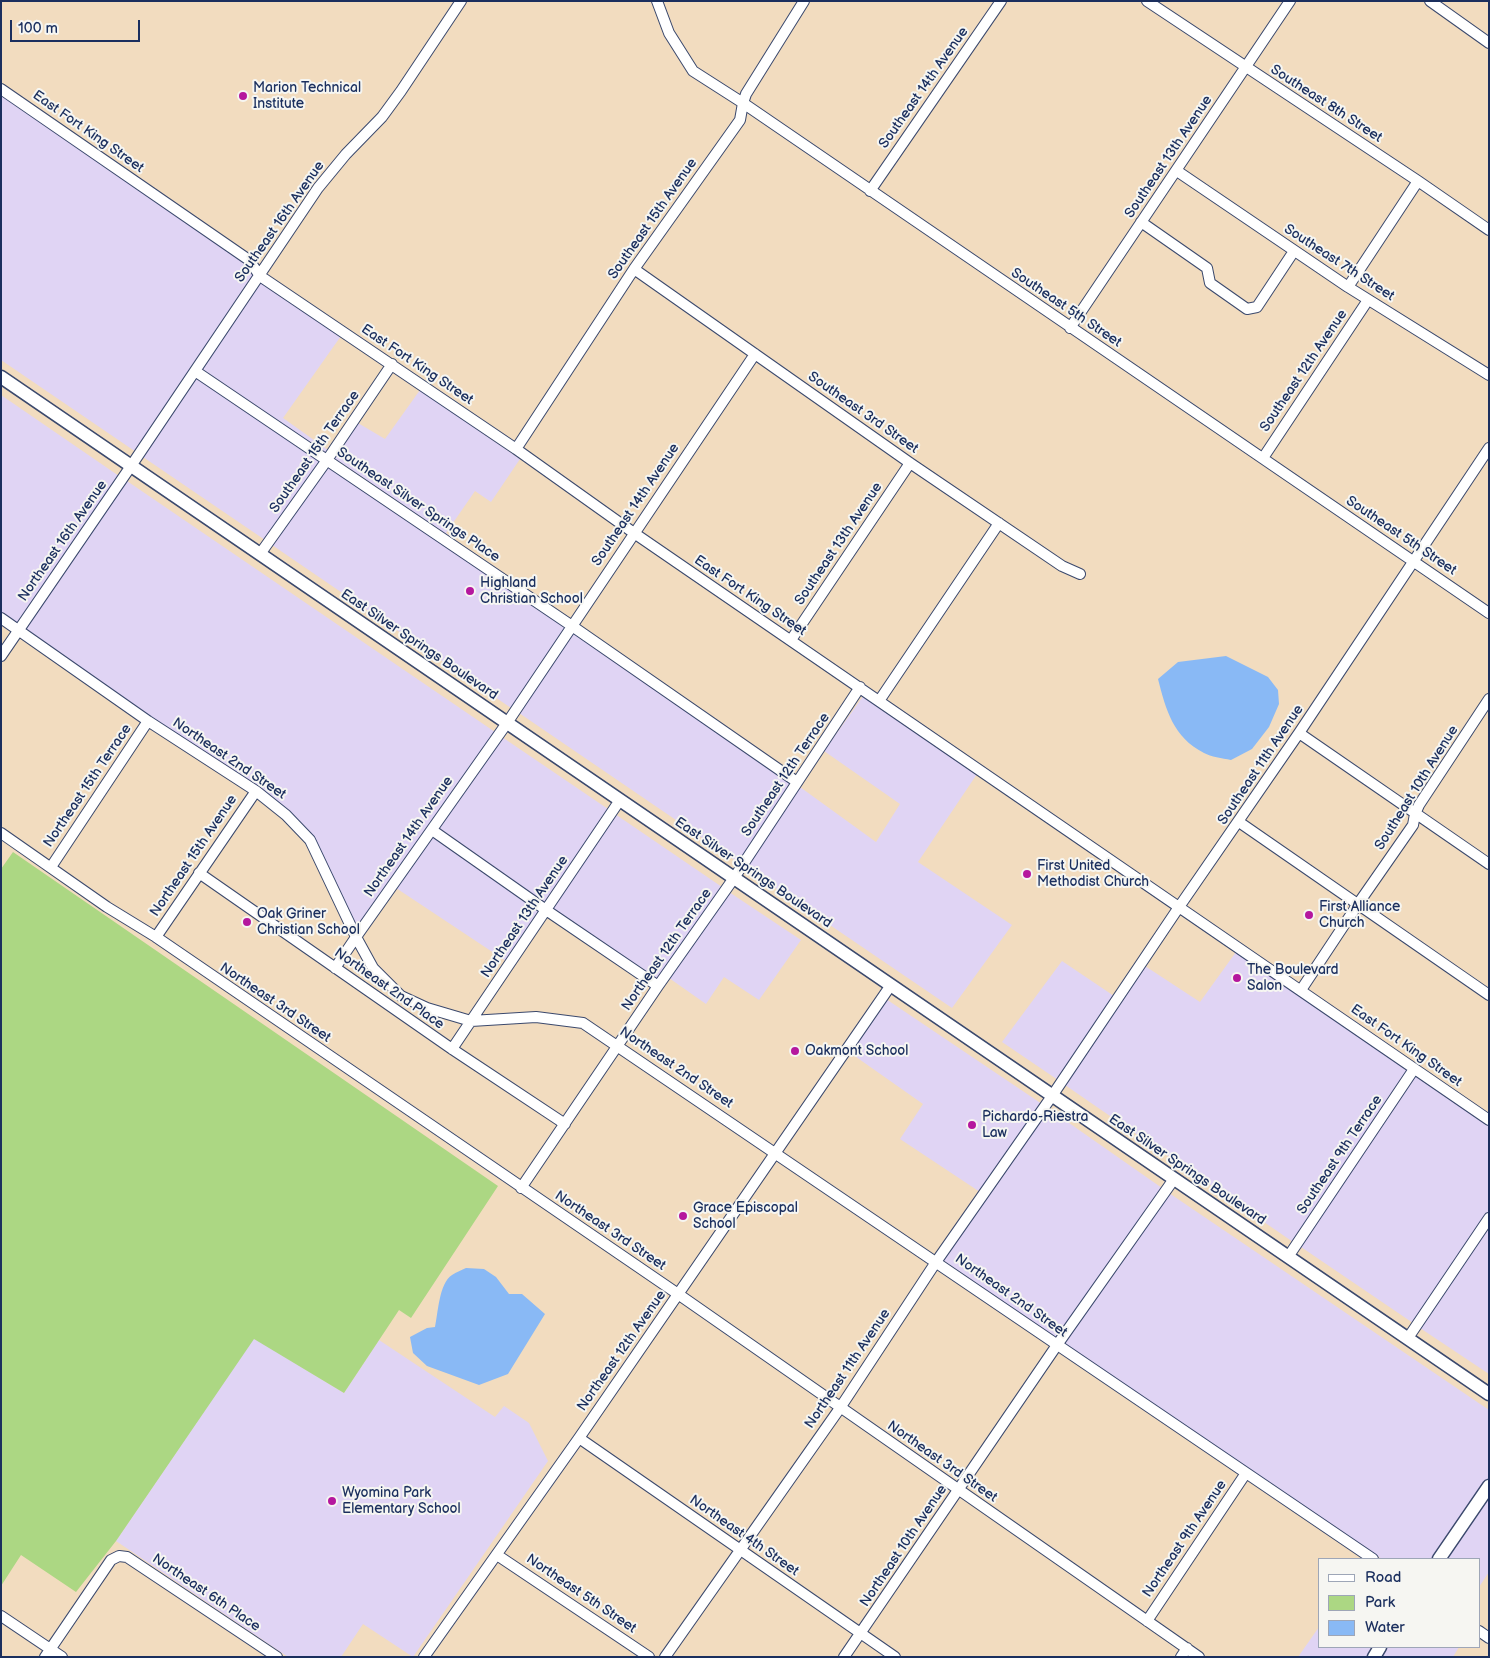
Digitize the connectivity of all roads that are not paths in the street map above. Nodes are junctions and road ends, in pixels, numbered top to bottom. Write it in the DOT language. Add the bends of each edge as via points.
graph roads {
  1 [pos="461,1"];
  2 [pos="657,1"];
  3 [pos="804,1"];
  4 [pos="1001,1"];
  5 [pos="1147,1"];
  6 [pos="1290,1"];
  7 [pos="1430,1"];
  8 [pos="1489,43"];
  9 [pos="1246,68"];
  10 [pos="1,89"];
  11 [pos="743,103"];
  12 [pos="1177,171"];
  13 [pos="1418,181"];
  14 [pos="870,191"];
  15 [pos="1142,222"];
  16 [pos="1489,230"];
  17 [pos="1294,251"];
  18 [pos="634,269"];
  19 [pos="260,276"];
  20 [pos="1348,287"];
  21 [pos="1368,300"];
  22 [pos="1070,328"];
  23 [pos="755,354"];
  24 [pos="392,364"];
  25 [pos="196,371"];
  26 [pos="1,376"];
  27 [pos="1489,376"];
  28 [pos="1489,448"];
  29 [pos="516,449"];
  30 [pos="1263,458"];
  31 [pos="327,460"];
  32 [pos="910,463"];
  33 [pos="132,466"];
  34 [pos="999,523"];
  35 [pos="634,532"];
  36 [pos="260,554"];
  37 [pos="1413,561"];
  38 [pos="1080,574"];
  39 [pos="1489,613"];
  40 [pos="1,618"];
  41 [pos="572,626"];
  42 [pos="19,630"];
  43 [pos="791,640"];
  44 [pos="1,656"];
  45 [pos="860,687"];
  46 [pos="1489,699"];
  47 [pos="879,701"];
  48 [pos="148,721"];
  49 [pos="507,723"];
  50 [pos="1300,733"];
  51 [pos="797,782"];
  52 [pos="256,791"];
  53 [pos="620,800"];
  54 [pos="1415,814"];
  55 [pos="1239,822"];
  56 [pos="432,830"];
  57 [pos="1,833"];
  58 [pos="1489,864"];
  59 [pos="51,867"];
  60 [pos="199,874"];
  61 [pos="734,878"];
  62 [pos="1358,904"];
  63 [pos="1180,907"];
  64 [pos="546,910"];
  65 [pos="356,936"];
  66 [pos="156,937"];
  67 [pos="335,968"];
  68 [pos="891,985"];
  69 [pos="658,986"];
  70 [pos="1301,990"];
  71 [pos="1489,996"];
  72 [pos="404,997"];
  73 [pos="396,1010"];
  74 [pos="471,1021"];
  75 [pos="618,1046"];
  76 [pos="452,1050"];
  77 [pos="1414,1069"];
  78 [pos="1052,1096"];
  79 [pos="1489,1120"];
  80 [pos="565,1124"];
  81 [pos="774,1152"];
  82 [pos="1174,1179"];
  83 [pos="521,1188"];
  84 [pos="1489,1218"];
  85 [pos="1288,1257"];
  86 [pos="936,1262"];
  87 [pos="678,1294"];
  88 [pos="1408,1338"];
  89 [pos="1057,1345"];
  90 [pos="1489,1394"];
  91 [pos="840,1408"];
  92 [pos="579,1438"];
  93 [pos="1246,1473"];
  94 [pos="1489,1486"];
  95 [pos="959,1490"];
  96 [pos="739,1550"];
  97 [pos="497,1555"];
  98 [pos="1372,1558"];
  99 [pos="1440,1558"];
  100 [pos="1,1616"];
  101 [pos="1147,1621"];
  102 [pos="861,1633"];
  103 [pos="47,1653"];
  104 [pos="1184,1653"];
  105 [pos="62,1657"];
  106 [pos="276,1657"];
  107 [pos="424,1657"];
  108 [pos="649,1657"];
  109 [pos="665,1657"];
  110 [pos="844,1657"];
  111 [pos="895,1657"];
  112 [pos="1199,1657"];
  1 -- 19 [label="street, Southeast 16th Avenue" via="382,117 318,188"];
  2 -- 11 [label="street, Southeast 5th Street" via="669,33 693,71"];
  3 -- 11 [label="street, Southeast 15th Avenue"];
  4 -- 14 [label="street, Southeast 14th Avenue"];
  5 -- 9 [label="street, Southeast 8th Street"];
  6 -- 9 [label="street, Southeast 13th Avenue"];
  7 -- 8 [label="street"];
  9 -- 12 [label="street, Southeast 13th Avenue"];
  9 -- 13 [label="street, Southeast 8th Street"];
  10 -- 19 [label="street, East Fort King Street" via="249,260"];
  11 -- 14 [label="street, Southeast 5th Street"];
  11 -- 18 [label="street, Southeast 15th Avenue" via="740,120"];
  12 -- 15 [label="street, Southeast 13th Avenue"];
  12 -- 17 [label="street, Southeast 7th Street"];
  13 -- 16 [label="street, Southeast 8th Street"];
  13 -- 20 [label="street"];
  14 -- 22 [label="street, Southeast 5th Street"];
  15 -- 17 [label="street" via="1207,268 1210,283 1247,309 1257,306"];
  15 -- 22 [label="street, Southeast 13th Avenue"];
  17 -- 20 [label="street, Southeast 7th Street"];
  18 -- 23 [label="street, Southeast 3rd Street"];
  18 -- 29 [label="street, Southeast 15th Avenue"];
  19 -- 24 [label="street, East Fort King Street"];
  19 -- 25 [label="street, Southeast 16th Avenue"];
  20 -- 21 [label="street, Southeast 7th Street"];
  21 -- 27 [label="street, Southeast 7th Street"];
  21 -- 30 [label="street, Southeast 12th Avenue"];
  22 -- 30 [label="street, Southeast 5th Street"];
  23 -- 32 [label="street, Southeast 3rd Street"];
  23 -- 35 [label="street, Southeast 14th Avenue"];
  24 -- 29 [label="street, East Fort King Street"];
  24 -- 31 [label="street, Southeast 15th Terrace"];
  25 -- 31 [label="street, Southeast Silver Springs Place"];
  25 -- 33 [label="street, Southeast 16th Avenue"];
  26 -- 33 [label="main road, East Silver Springs Boulevard"];
  28 -- 37 [label="street, Southeast 11th Avenue"];
  29 -- 35 [label="street, East Fort King Street"];
  30 -- 37 [label="street, Southeast 5th Street"];
  31 -- 36 [label="street, Southeast 15th Terrace"];
  31 -- 41 [label="street, Southeast Silver Springs Place"];
  32 -- 34 [label="street, Southeast 3rd Street"];
  32 -- 43 [label="street, Southeast 13th Avenue"];
  33 -- 36 [label="main road, East Silver Springs Boulevard"];
  33 -- 42 [label="street, Northeast 16th Avenue"];
  34 -- 38 [label="street, Southeast 3rd Street" via="1062,566"];
  34 -- 47 [label="street"];
  35 -- 41 [label="street, Southeast 14th Avenue"];
  35 -- 43 [label="street, East Fort King Street"];
  36 -- 49 [label="main road, East Silver Springs Boulevard"];
  37 -- 39 [label="street, Southeast 5th Street"];
  37 -- 50 [label="street, Southeast 11th Avenue"];
  40 -- 42 [label="street, Northeast 2nd Street"];
  41 -- 49 [label="street, Southeast 14th Avenue"];
  41 -- 51 [label="street, Southeast Silver Springs Place"];
  42 -- 44 [label="street, Northeast 16th Avenue"];
  42 -- 48 [label="street, Northeast 2nd Street"];
  43 -- 45 [label="street, East Fort King Street"];
  45 -- 47 [label="street, East Fort King Street"];
  45 -- 51 [label="street, Southeast 12th Terrace"];
  46 -- 54 [label="street, Southeast 10th Avenue"];
  47 -- 63 [label="street, East Fort King Street"];
  48 -- 52 [label="street, Northeast 2nd Street"];
  48 -- 59 [label="street, Northeast 15th Terrace"];
  49 -- 53 [label="main road, East Silver Springs Boulevard"];
  49 -- 56 [label="street, Northeast 14th Avenue"];
  50 -- 54 [label="street"];
  50 -- 55 [label="street, Southeast 11th Avenue"];
  51 -- 61 [label="street, Southeast 12th Terrace"];
  52 -- 60 [label="street, Northeast 15th Avenue"];
  52 -- 65 [label="street, Northeast 2nd Street" via="310,840"];
  53 -- 61 [label="main road, East Silver Springs Boulevard"];
  53 -- 64 [label="street, Northeast 13th Avenue"];
  54 -- 58 [label="street"];
  54 -- 62 [label="street, Southeast 10th Avenue" via="1413,824"];
  55 -- 62 [label="street"];
  55 -- 63 [label="street, Southeast 11th Avenue"];
  56 -- 64 [label="street"];
  56 -- 65 [label="street, Northeast 14th Avenue"];
  57 -- 59 [label="street, Northeast 3rd Street"];
  59 -- 66 [label="street, Northeast 3rd Street"];
  60 -- 66 [label="street, Northeast 15th Avenue"];
  60 -- 67 [label="street, Northeast 2nd Place"];
  61 -- 68 [label="main road, East Silver Springs Boulevard"];
  61 -- 69 [label="street, Northeast 12th Terrace"];
  62 -- 70 [label="street, Southeast 10th Avenue"];
  62 -- 71 [label="street"];
  63 -- 70 [label="street, East Fort King Street"];
  63 -- 78 [label="street, Southeast 11th Avenue"];
  64 -- 69 [label="street"];
  64 -- 74 [label="street, Northeast 13th Avenue"];
  65 -- 67 [label="street, Northeast 14th Avenue"];
  65 -- 72 [label="street, Northeast 2nd Street" via="374,968"];
  66 -- 83 [label="street, Northeast 3rd Street"];
  67 -- 73 [label="street, Northeast 2nd Place"];
  68 -- 78 [label="main road, East Silver Springs Boulevard"];
  68 -- 81 [label="street, Northeast 12th Avenue"];
  69 -- 75 [label="street, Northeast 12th Terrace"];
  70 -- 77 [label="street, East Fort King Street"];
  72 -- 73 [label="street"];
  72 -- 74 [label="street, Northeast 2nd Street" via="427,1008"];
  73 -- 76 [label="street, Northeast 2nd Place"];
  74 -- 75 [label="street, Northeast 2nd Street" via="536,1017 583,1023"];
  74 -- 76 [label="street, Northeast 13th Avenue"];
  75 -- 80 [label="street, Northeast 12th Terrace"];
  75 -- 81 [label="street, Northeast 2nd Street"];
  76 -- 80 [label="street, Northeast 2nd Place"];
  77 -- 79 [label="street, East Fort King Street"];
  77 -- 85 [label="street, Southeast 9th Terrace"];
  78 -- 82 [label="main road, East Silver Springs Boulevard"];
  78 -- 86 [label="street, Northeast 11th Avenue"];
  80 -- 83 [label="street, Northeast 12th Terrace"];
  81 -- 86 [label="street, Northeast 2nd Street"];
  81 -- 87 [label="street, Northeast 12th Avenue"];
  82 -- 85 [label="main road, East Silver Springs Boulevard"];
  82 -- 89 [label="street, Northeast 10th Avenue"];
  83 -- 87 [label="street, Northeast 3rd Street"];
  84 -- 88 [label="street"];
  85 -- 88 [label="main road, East Silver Springs Boulevard"];
  86 -- 89 [label="street, Northeast 2nd Street"];
  86 -- 91 [label="street, Northeast 11th Avenue"];
  87 -- 91 [label="street, Northeast 3rd Street"];
  87 -- 92 [label="street, Northeast 12th Avenue"];
  88 -- 90 [label="main road, East Silver Springs Boulevard"];
  89 -- 93 [label="street, Northeast 2nd Street"];
  89 -- 95 [label="street, Northeast 10th Avenue"];
  91 -- 95 [label="street, Northeast 3rd Street"];
  91 -- 96 [label="street, Northeast 11th Avenue"];
  92 -- 96 [label="street, Northeast 4th Street"];
  92 -- 97 [label="street, Northeast 12th Avenue"];
  93 -- 98 [label="street, Northeast 2nd Street"];
  93 -- 101 [label="street, Northeast 9th Avenue"];
  94 -- 99 [label="main road"];
  95 -- 101 [label="street, Northeast 3rd Street"];
  95 -- 102 [label="street, Northeast 10th Avenue"];
  96 -- 102 [label="street, Northeast 4th Street"];
  96 -- 109 [label="street, Northeast 11th Avenue"];
  97 -- 107 [label="street, Northeast 12th Avenue"];
  97 -- 108 [label="street, Northeast 5th Street"];
  100 -- 103 [label="street"];
  101 -- 104 [label="street, Northeast 3rd Street"];
  102 -- 110 [label="street, Northeast 10th Avenue"];
  102 -- 111 [label="street, Northeast 4th Street"];
  103 -- 105 [label="street"];
  103 -- 106 [label="street, Northeast 6th Place" via="111,1560 119,1556 128,1557"];
  104 -- 112 [label="street, Northeast 3rd Street"];
}
